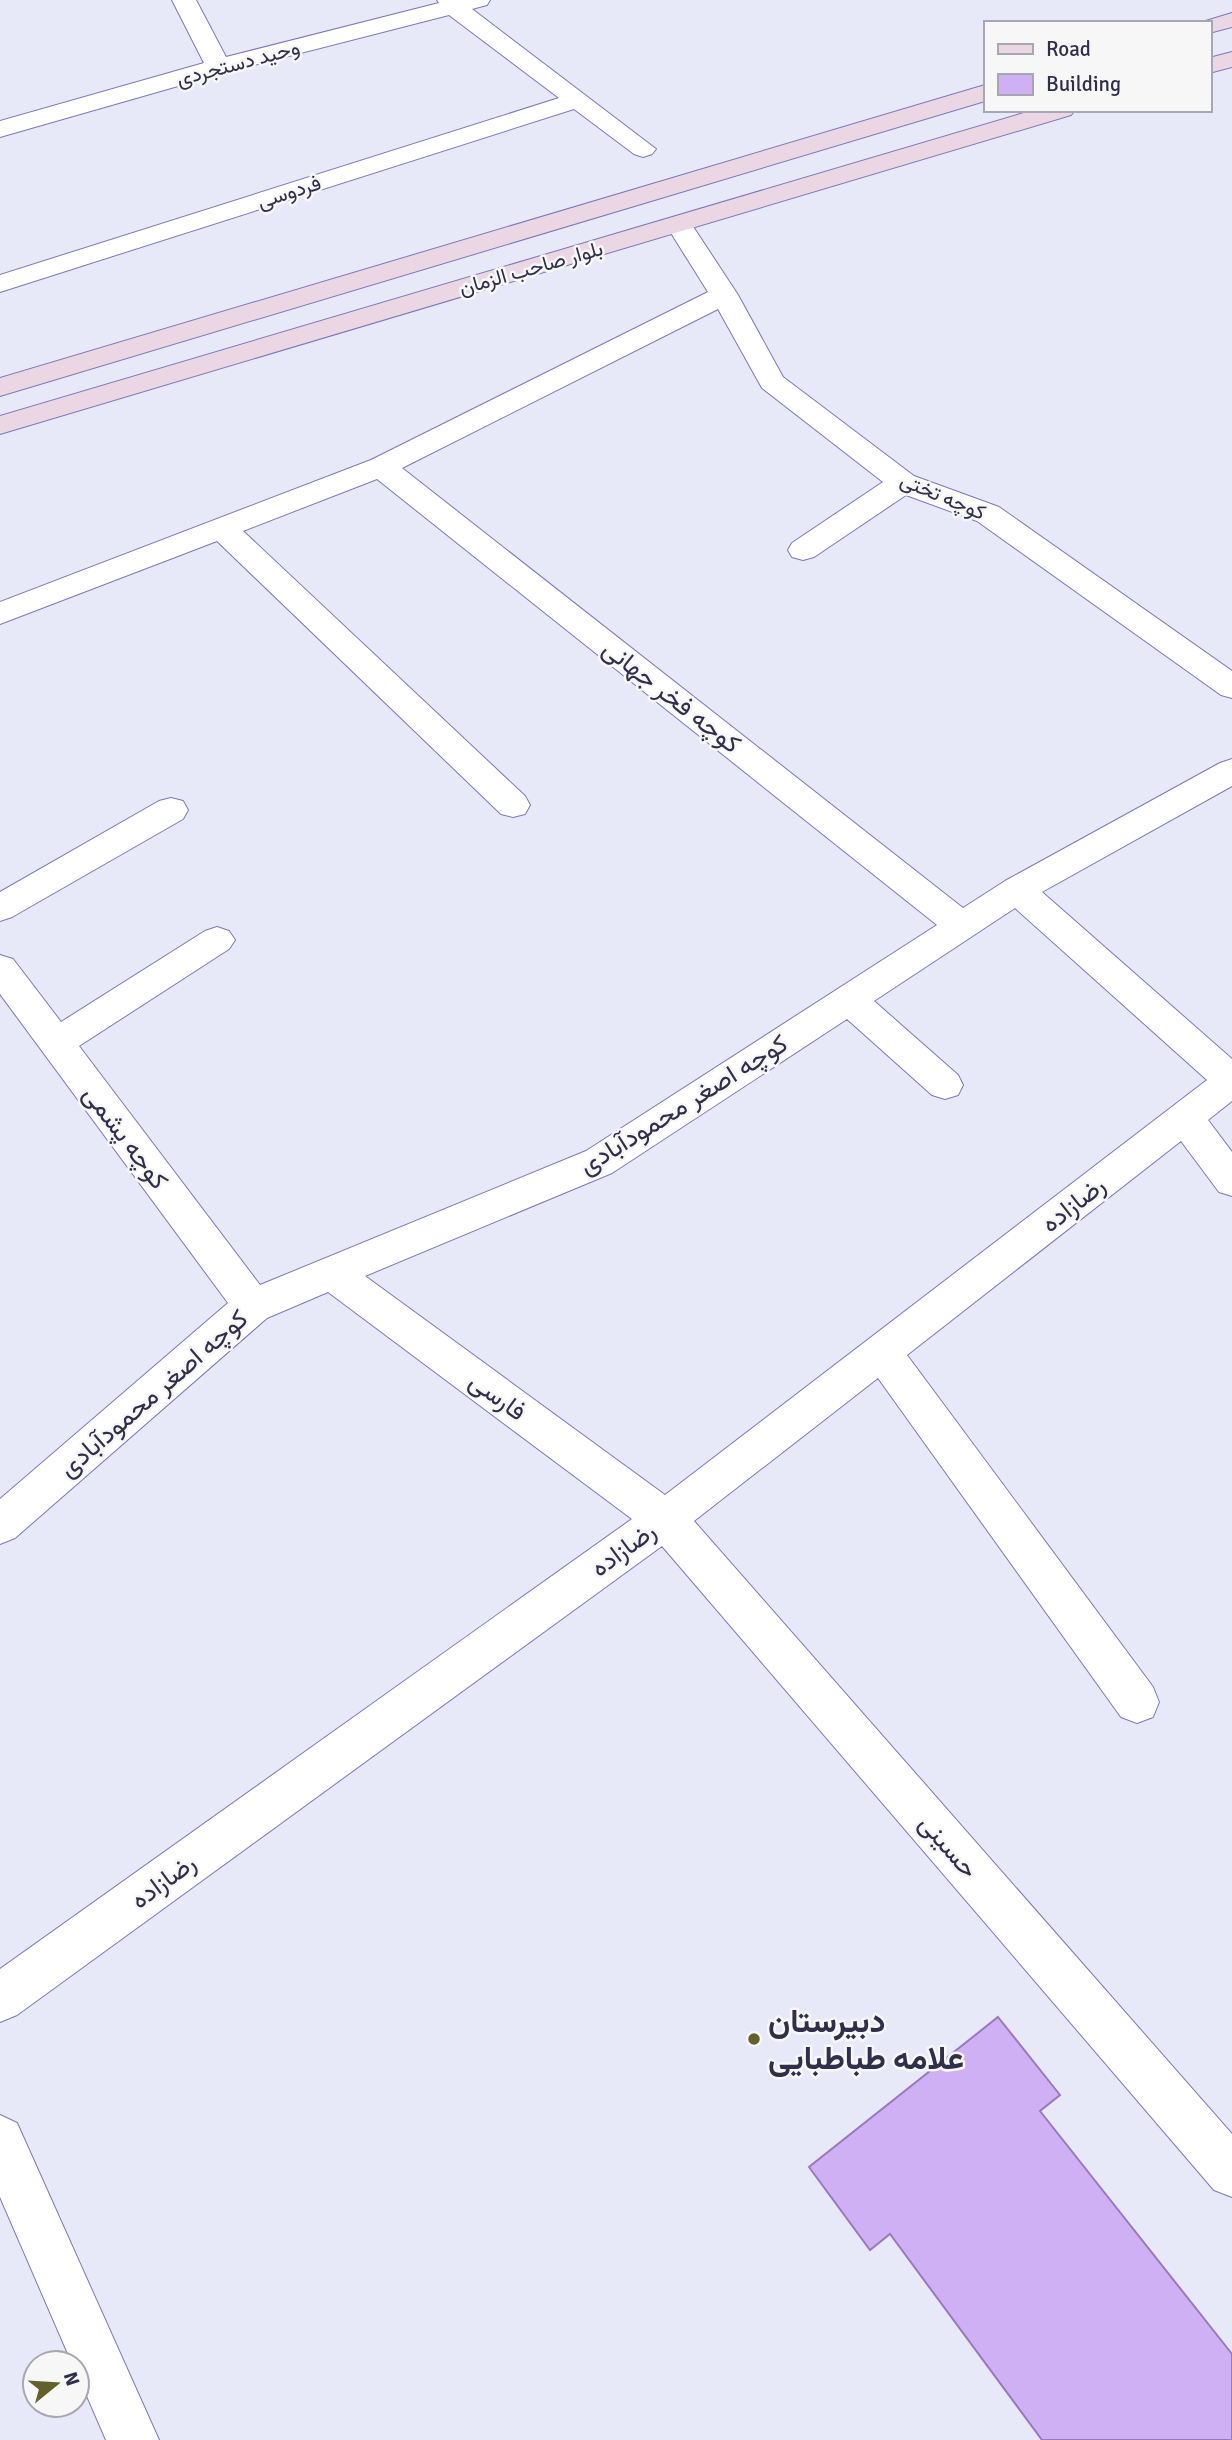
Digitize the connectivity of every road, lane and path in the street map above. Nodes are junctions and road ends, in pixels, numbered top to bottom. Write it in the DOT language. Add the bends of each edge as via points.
graph roads {
  1 [pos="184,0"];
  2 [pos="478,0"];
  3 [pos="451,3"];
  4 [pos="1232,20"];
  5 [pos="1211,25"];
  6 [pos="1232,59"];
  7 [pos="1211,65"];
  8 [pos="218,67"];
  9 [pos="984,93"];
  10 [pos="578,100"];
  11 [pos="1055,112"];
  12 [pos="0,129"];
  13 [pos="643,149"];
  14 [pos="679,225"];
  15 [pos="0,284"];
  16 [pos="724,295"];
  17 [pos="0,387"];
  18 [pos="0,425"];
  19 [pos="381,467"];
  20 [pos="902,483"];
  21 [pos="222,529"];
  22 [pos="803,550"];
  23 [pos="0,614"];
  24 [pos="1232,687"];
  25 [pos="1232,771"];
  26 [pos="513,805"];
  27 [pos="171,810"];
  28 [pos="1017,890"];
  29 [pos="0,908"];
  30 [pos="962,926"];
  31 [pos="217,940"];
  32 [pos="0,968"];
  33 [pos="849,999"];
  34 [pos="56,1043"];
  35 [pos="1232,1081"];
  36 [pos="945,1085"];
  37 [pos="1185,1117"];
  38 [pos="1232,1181"];
  39 [pos="331,1273"];
  40 [pos="253,1306"];
  41 [pos="882,1352"];
  42 [pos="665,1519"];
  43 [pos="0,1525"];
  44 [pos="1136,1702"];
  45 [pos="0,1998"];
  46 [pos="0,2140"];
  47 [pos="1232,2172"];
  48 [pos="133,2440"];
  1 -- 8 [label="street"];
  2 -- 3 [label="street, وحید دستجردی"];
  3 -- 8 [label="street, وحید دستجردی"];
  3 -- 10 [label="street"];
  4 -- 5 [label="main road"];
  6 -- 7 [label="main road"];
  8 -- 12 [label="street, وحید دستجردی"];
  9 -- 17 [label="main road, بلوار صاحب الزمان"];
  10 -- 13 [label="street"];
  10 -- 15 [label="street, فردوسی"];
  11 -- 14 [label="main road, بلوار صاحب الزمان"];
  14 -- 16 [label="street, کوچه تختی"];
  14 -- 18 [label="main road, بلوار صاحب الزمان"];
  16 -- 19 [label="street"];
  16 -- 20 [label="street, کوچه تختی" via="772,383"];
  19 -- 21 [label="street"];
  19 -- 30 [label="street, کوچه فخر جهانی"];
  20 -- 22 [label="street"];
  20 -- 24 [label="street, کوچه تختی" via="988,513"];
  21 -- 23 [label="street"];
  21 -- 26 [label="street"];
  25 -- 28 [label="street, کوچه اصغر محمودآبادی"];
  27 -- 29 [label="street"];
  28 -- 30 [label="street, کوچه اصغر محمودآبادی"];
  28 -- 35 [label="street"];
  30 -- 33 [label="street, کوچه اصغر محمودآبادی"];
  31 -- 34 [label="street"];
  32 -- 34 [label="street, کوچه پشمی"];
  33 -- 36 [label="street"];
  33 -- 39 [label="street, کوچه اصغر محمودآبادی" via="599,1161"];
  34 -- 40 [label="street, کوچه پشمی"];
  35 -- 37 [label="street, رضازاده"];
  37 -- 38 [label="street"];
  37 -- 41 [label="street, رضازاده"];
  39 -- 40 [label="street, کوچه اصغر محمودآبادی"];
  39 -- 42 [label="street, فارسی"];
  40 -- 43 [label="street, کوچه اصغر محمودآبادی"];
  41 -- 42 [label="street, رضازاده"];
  41 -- 44 [label="street"];
  42 -- 45 [label="street, رضازاده"];
  42 -- 47 [label="street, حسینی"];
  46 -- 48 [label="street"];
}
